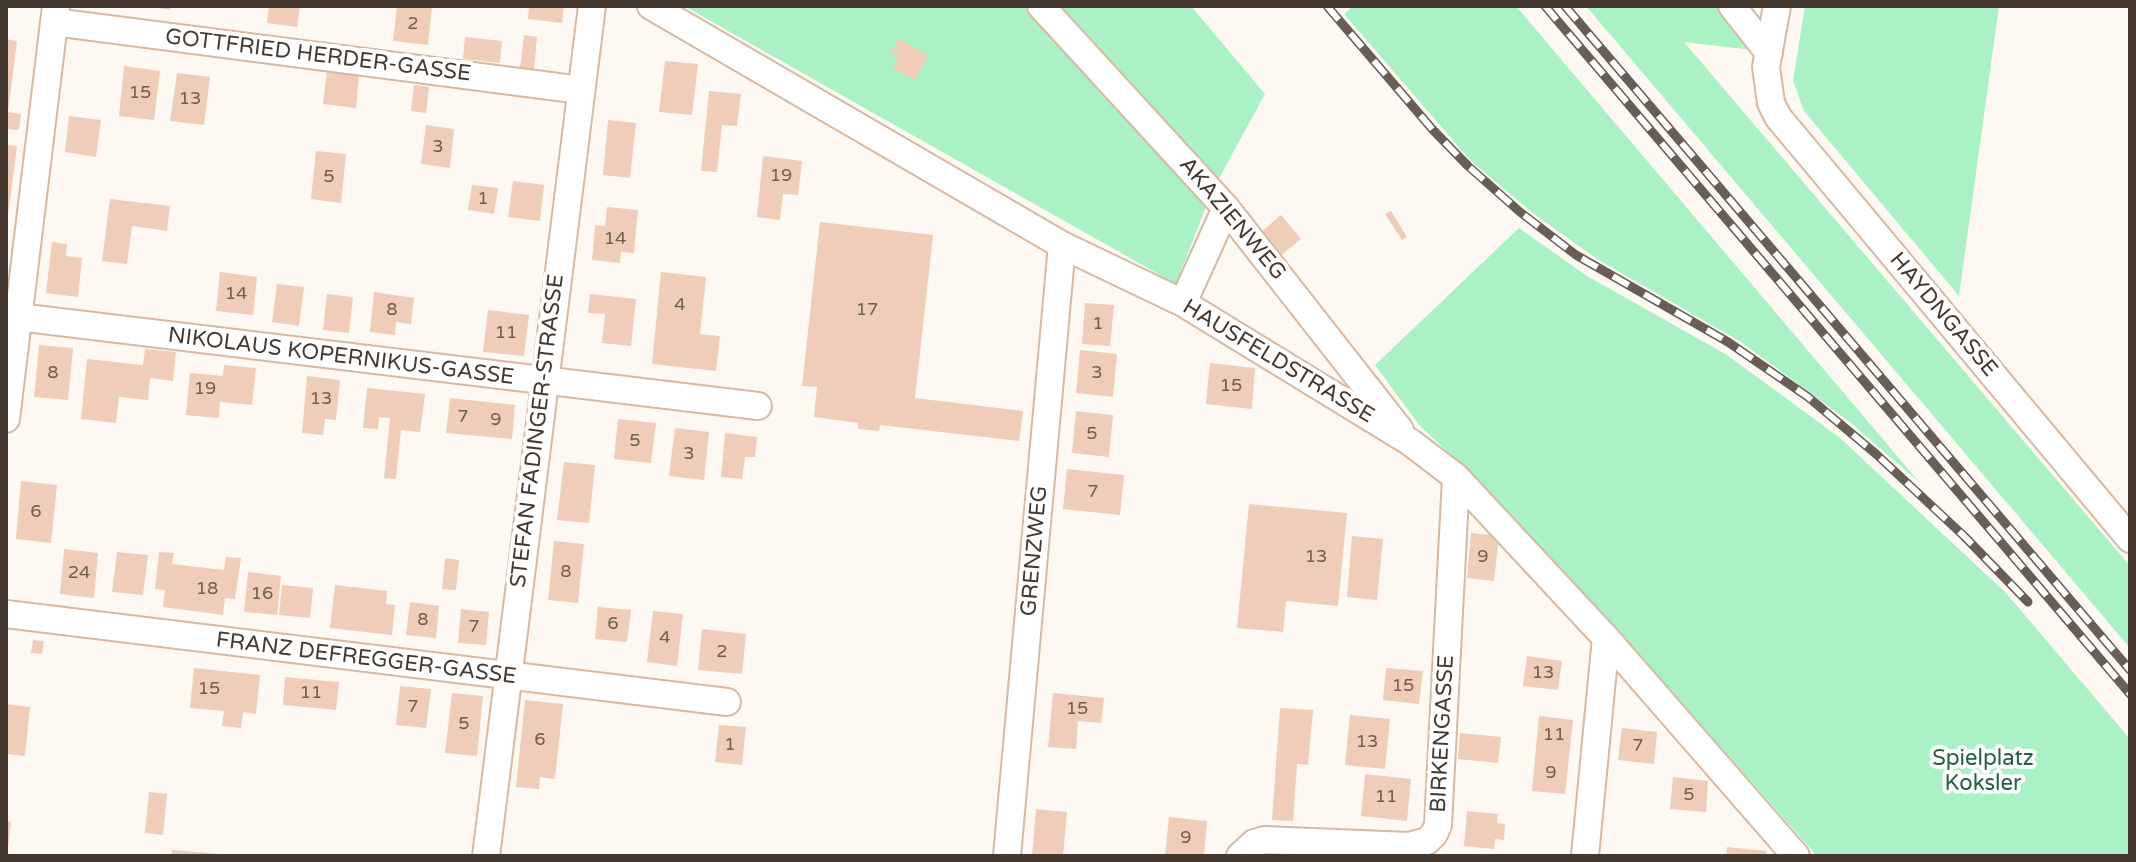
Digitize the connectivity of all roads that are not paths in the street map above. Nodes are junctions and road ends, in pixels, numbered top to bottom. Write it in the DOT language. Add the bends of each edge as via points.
graph roads {
  1 [pos="592,6"];
  2 [pos="651,6"];
  3 [pos="1041,6"];
  4 [pos="1732,6"];
  5 [pos="1777,6"];
  6 [pos="55,14"];
  7 [pos="1769,53"];
  8 [pos="581,90"];
  9 [pos="1226,208"];
  10 [pos="1062,245"];
  11 [pos="1183,303"];
  12 [pos="18,317"];
  13 [pos="544,382"];
  14 [pos="758,406"];
  15 [pos="6,419"];
  16 [pos="1410,442"];
  17 [pos="1456,477"];
  18 [pos="2130,539"];
  19 [pos="6,614"];
  20 [pos="1606,638"];
  21 [pos="508,677"];
  22 [pos="727,702"];
  23 [pos="486,856"];
  24 [pos="1007,856"];
  25 [pos="1240,856"];
  26 [pos="1585,856"];
  27 [pos="1796,856"];
  1 -- 8 [label="street, STEFAN FADINGER-STRASSE"];
  2 -- 10 [label="street, HAUSFELDSTRASSE"];
  3 -- 9 [label="street, AKAZIENWEG"];
  4 -- 7 [label="street"];
  5 -- 7 [label="street"];
  6 -- 8 [label="street, GOTTFRIED HERDER-GASSE"];
  6 -- 12 [label="street"];
  7 -- 18 [label="street, HAYDNGASSE" via="1767,84 1778,117"];
  8 -- 13 [label="street, STEFAN FADINGER-STRASSE"];
  9 -- 11 [label="street"];
  9 -- 16 [label="street, AKAZIENWEG"];
  10 -- 11 [label="street, HAUSFELDSTRASSE"];
  10 -- 24 [label="street, GRENZWEG"];
  11 -- 16 [label="street, HAUSFELDSTRASSE"];
  12 -- 13 [label="street, NIKOLAUS KOPERNIKUS-GASSE"];
  12 -- 15 [label="street"];
  13 -- 14 [label="street, NIKOLAUS KOPERNIKUS-GASSE"];
  13 -- 21 [label="street, STEFAN FADINGER-STRASSE"];
  16 -- 17 [label="street, HAUSFELDSTRASSE"];
  17 -- 20 [label="street, HAUSFELDSTRASSE"];
  17 -- 25 [label="street, BIRKENGASSE" via="1434,834 1409,846 1264,840"];
  19 -- 21 [label="street, FRANZ DEFREGGER-GASSE"];
  20 -- 26 [label="street"];
  20 -- 27 [label="street, HAUSFELDSTRASSE"];
  21 -- 22 [label="street, FRANZ DEFREGGER-GASSE"];
  21 -- 23 [label="street, STEFAN FADINGER-STRASSE"];
}
